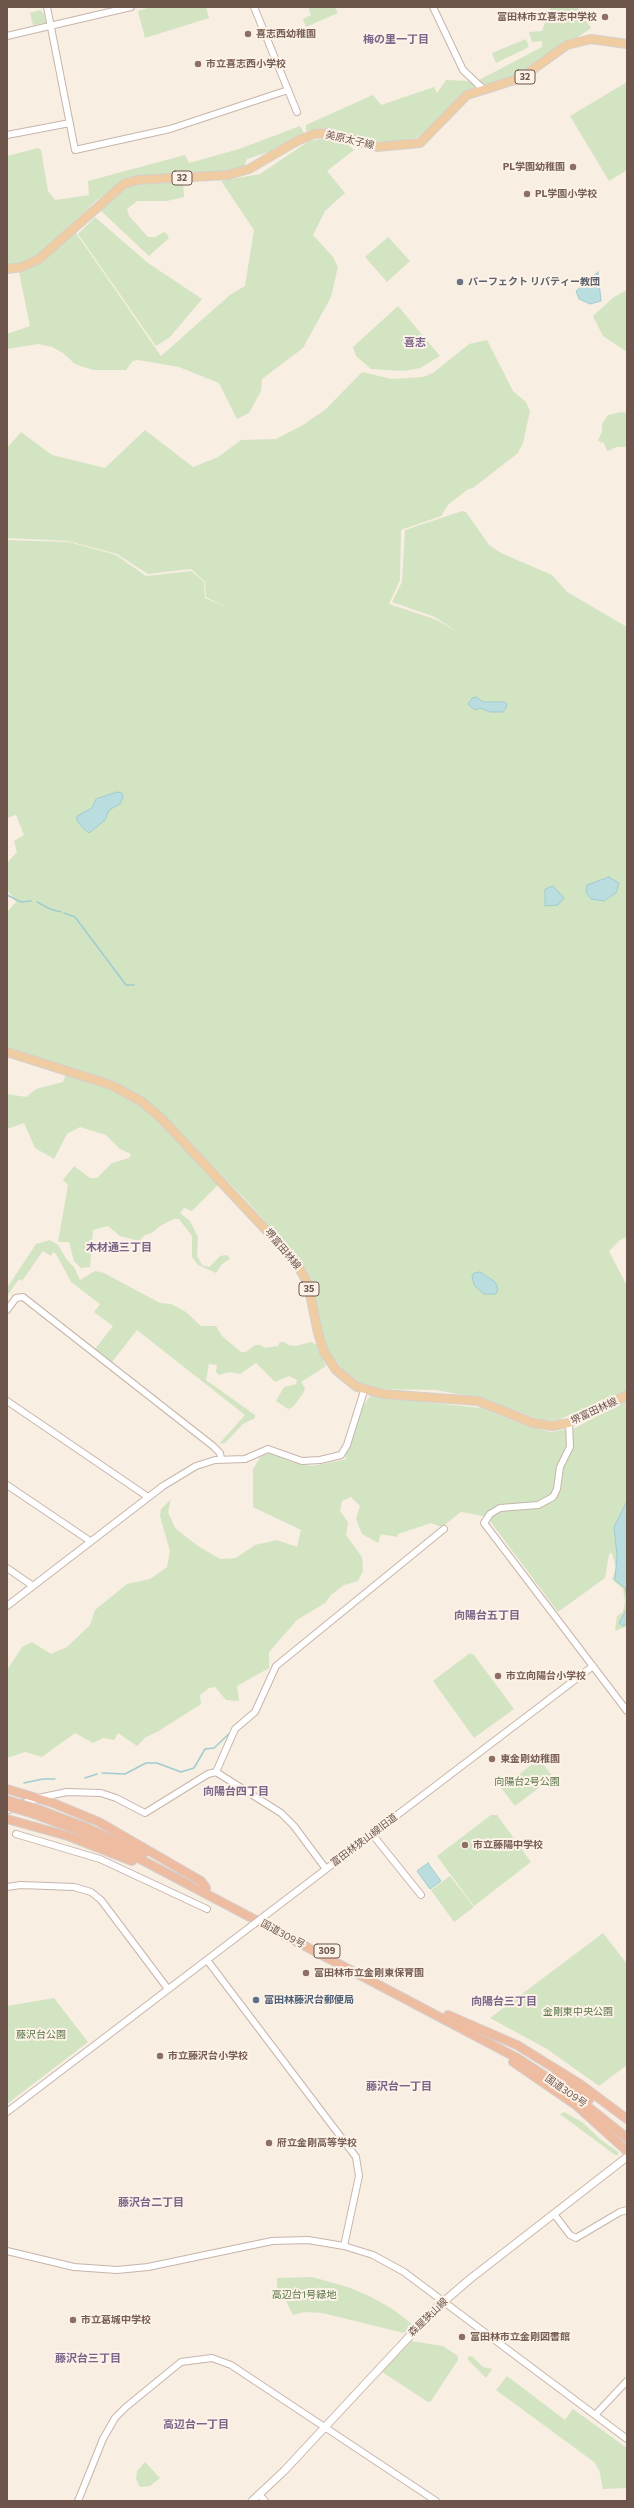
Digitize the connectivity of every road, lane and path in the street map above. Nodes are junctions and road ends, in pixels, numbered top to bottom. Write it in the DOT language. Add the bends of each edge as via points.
graph roads {
  1 [pos="47,7"];
  2 [pos="131,7"];
  3 [pos="254,7"];
  4 [pos="433,7"];
  5 [pos="51,27"];
  6 [pos="7,36"];
  7 [pos="627,44"];
  8 [pos="288,90"];
  9 [pos="484,90"];
  10 [pos="297,112"];
  11 [pos="70,123"];
  12 [pos="7,135"];
  13 [pos="7,269"];
  14 [pos="7,1052"];
  15 [pos="7,1310"];
  16 [pos="364,1390"];
  17 [pos="627,1395"];
  18 [pos="7,1401"];
  19 [pos="569,1423"];
  20 [pos="220,1459"];
  21 [pos="7,1485"];
  22 [pos="148,1497"];
  23 [pos="444,1529"];
  24 [pos="90,1541"];
  25 [pos="7,1568"];
  26 [pos="33,1586"];
  27 [pos="7,1606"];
  28 [pos="593,1666"];
  29 [pos="627,1711"];
  30 [pos="216,1772"];
  31 [pos="7,1789"];
  32 [pos="38,1798"];
  33 [pos="7,1800"];
  34 [pos="7,1806"];
  35 [pos="7,1810"];
  36 [pos="7,1819"];
  37 [pos="16,1834"];
  38 [pos="372,1834"];
  39 [pos="326,1869"];
  40 [pos="7,1887"];
  41 [pos="206,1888"];
  42 [pos="197,1889"];
  43 [pos="421,1895"];
  44 [pos="207,1909"];
  45 [pos="207,1960"];
  46 [pos="168,1989"];
  47 [pos="427,2010"];
  48 [pos="448,2015"];
  49 [pos="7,2112"];
  50 [pos="627,2119"];
  51 [pos="627,2131"];
  52 [pos="627,2138"];
  53 [pos="627,2151"];
  54 [pos="627,2157"];
  55 [pos="627,2210"];
  56 [pos="554,2214"];
  57 [pos="344,2246"];
  58 [pos="7,2251"];
  59 [pos="444,2301"];
  60 [pos="627,2381"];
  61 [pos="595,2415"];
  62 [pos="325,2427"];
  63 [pos="627,2439"];
  64 [pos="259,2494"];
  65 [pos="78,2501"];
  66 [pos="252,2501"];
  67 [pos="265,2501"];
  68 [pos="436,2501"];
  1 -- 5 [label="street"];
  2 -- 5 [label="street"];
  3 -- 8 [label="street"];
  4 -- 9 [label="street" via="463,70"];
  5 -- 6 [label="street"];
  5 -- 11 [label="street"];
  7 -- 9 [label="main road, 美原太子線 / 32" via="591,39 576,42 558,50 521,78"];
  8 -- 10 [label="street"];
  8 -- 11 [label="street" via="170,129 75,150"];
  9 -- 13 [label="main road, 美原太子線 / 32" via="462,98 420,143 377,147 328,133 314,134 249,169 234,174 137,180 124,184 39,259 22,267"];
  11 -- 12 [label="street"];
  14 -- 16 [label="main road, 堺富田林線 / 35" via="111,1085 141,1101 162,1119 296,1262 308,1284 315,1324 324,1352 341,1376"];
  15 -- 20 [label="street" via="16,1298 23,1297 213,1446 220,1453"];
  16 -- 19 [label="main road, 堺富田林線 / 35" via="383,1394 468,1400 487,1404 533,1423 552,1426"];
  16 -- 20 [label="street" via="346,1449 340,1456 302,1461 268,1449 245,1459"];
  17 -- 19 [label="main road, 堺富田林線 / 35"];
  18 -- 22 [label="street"];
  19 -- 28 [label="street" via="570,1447 560,1467 557,1490 553,1497 538,1505 500,1508 484,1520"];
  20 -- 22 [label="street" via="196,1466"];
  21 -- 24 [label="street"];
  22 -- 24 [label="street"];
  23 -- 30 [label="street" via="276,1666 255,1712 235,1729"];
  24 -- 26 [label="street"];
  25 -- 26 [label="street"];
  26 -- 27 [label="street"];
  28 -- 29 [label="street"];
  28 -- 38 [label="street, 富田林狭山線旧道"];
  30 -- 32 [label="street" via="208,1774 145,1813 101,1793 67,1792"];
  30 -- 39 [label="street, 富田林狭山線旧道" via="281,1814 294,1826"];
  31 -- 32 [label="highway, 309"];
  32 -- 35 [label="main road"];
  32 -- 41 [label="highway, 309" via="100,1822 201,1881"];
  33 -- 41 [label="highway, 国道309号 / 309, bridge" via="40,1810 115,1840"];
  34 -- 42 [label="highway, 国道309号 / 309, bridge" via="107,1842"];
  36 -- 42 [label="highway, 309" via="98,1846"];
  37 -- 44 [label="street" via="100,1859"];
  38 -- 39 [label="street, 富田林狭山線旧道"];
  38 -- 43 [label="street"];
  39 -- 45 [label="street, bridge"];
  40 -- 46 [label="street" via="74,1887 91,1892 101,1900"];
  41 -- 48 [label="highway, 国道309号 / 309"];
  42 -- 47 [label="highway, 国道309号 / 309"];
  45 -- 46 [label="street"];
  45 -- 57 [label="street" via="356,2157 359,2176"];
  46 -- 49 [label="street"];
  47 -- 52 [label="highway, 国道309号 / 309" via="547,2077"];
  47 -- 53 [label="highway, 309" via="555,2090"];
  48 -- 50 [label="highway, 309" via="518,2045 574,2080"];
  48 -- 51 [label="highway, 国道309号 / 309" via="557,2076"];
  54 -- 56 [label="main road, 森屋狭山線"];
  55 -- 56 [label="street" via="576,2238 570,2235"];
  56 -- 59 [label="main road, 森屋狭山線"];
  57 -- 58 [label="street" via="308,2240 272,2241 148,2267 117,2270 74,2267"];
  57 -- 59 [label="street" via="373,2255 398,2268"];
  59 -- 61 [label="street"];
  59 -- 62 [label="main road, 森屋狭山線"];
  60 -- 61 [label="street"];
  61 -- 63 [label="street"];
  62 -- 64 [label="main road, 森屋狭山線"];
  62 -- 65 [label="street" via="223,2360 212,2358 181,2362 132,2400 115,2418 103,2439"];
  62 -- 68 [label="street"];
  64 -- 66 [label="main road, 森屋狭山線"];
  64 -- 67 [label="street"];
}
